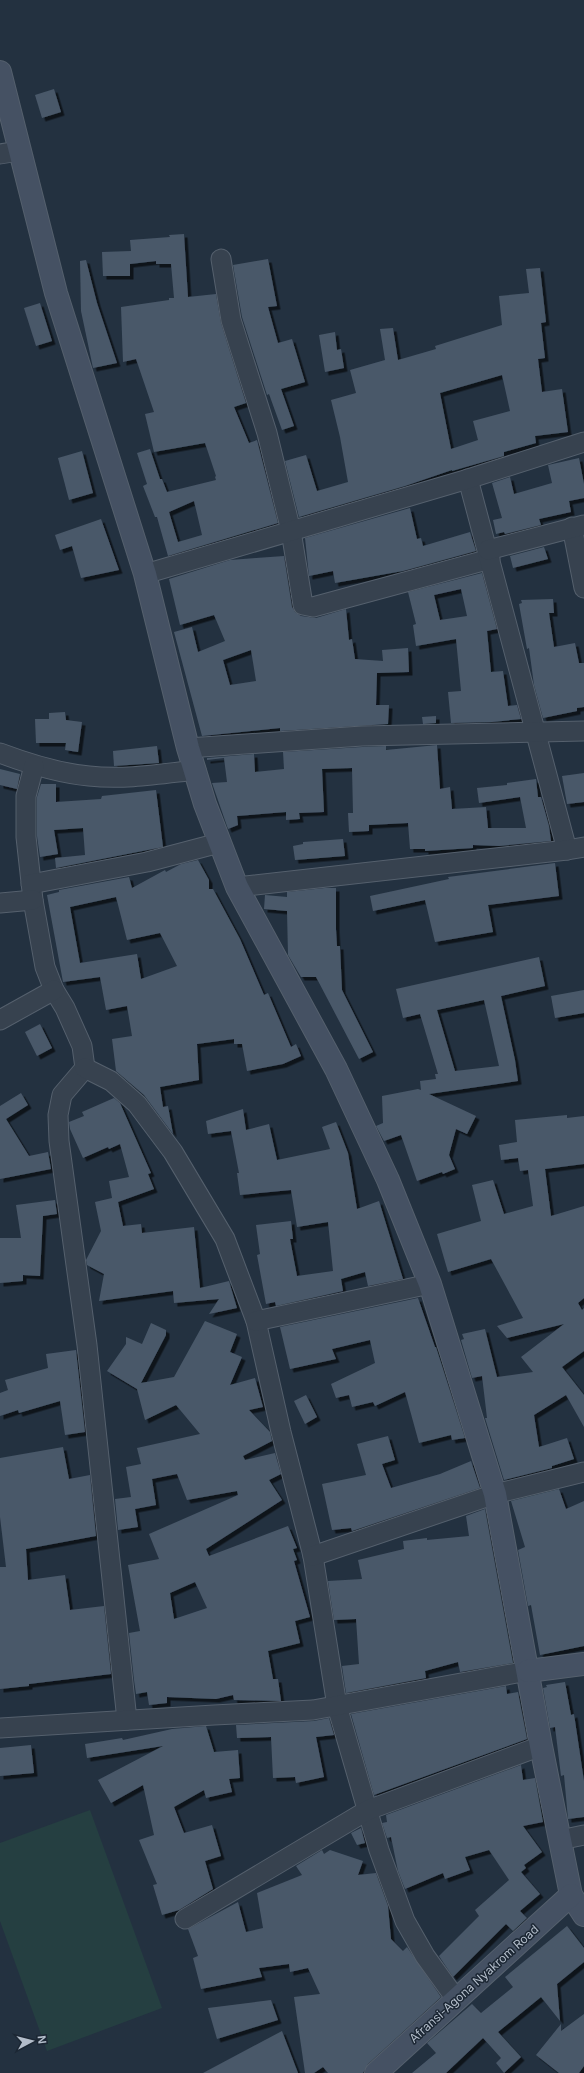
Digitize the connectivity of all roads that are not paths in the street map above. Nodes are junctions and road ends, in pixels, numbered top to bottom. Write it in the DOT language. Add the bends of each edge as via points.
graph roads {
  1 [pos="0,72"];
  2 [pos="10,152"];
  3 [pos="220,259"];
  4 [pos="584,442"];
  5 [pos="468,479"];
  6 [pos="578,526"];
  7 [pos="291,531"];
  8 [pos="489,554"];
  9 [pos="145,574"];
  10 [pos="584,588"];
  11 [pos="584,731"];
  12 [pos="535,732"];
  13 [pos="188,748"];
  14 [pos="0,754"];
  15 [pos="34,766"];
  16 [pos="196,770"];
  17 [pos="219,843"];
  18 [pos="575,848"];
  19 [pos="237,887"];
  20 [pos="32,892"];
  21 [pos="0,902"];
  22 [pos="54,990"];
  23 [pos="0,1020"];
  24 [pos="85,1068"];
  25 [pos="430,1284"];
  26 [pos="256,1321"];
  27 [pos="584,1472"];
  28 [pos="495,1494"];
  29 [pos="313,1556"];
  30 [pos="584,1664"];
  31 [pos="528,1671"];
  32 [pos="337,1706"];
  33 [pos="127,1720"];
  34 [pos="0,1728"];
  35 [pos="541,1746"];
  36 [pos="368,1810"];
  37 [pos="584,1835"];
  38 [pos="560,1840"];
  39 [pos="572,1895"];
  40 [pos="584,1915"];
  41 [pos="184,1919"];
  42 [pos="456,1999"];
  43 [pos="376,2073"];
  1 -- 2 [label="street"];
  2 -- 9 [label="street"];
  3 -- 7 [label="street" via="231,320 267,433"];
  4 -- 5 [label="street"];
  5 -- 7 [label="street"];
  5 -- 8 [label="street"];
  6 -- 8 [label="street"];
  6 -- 10 [label="street"];
  7 -- 8 [label="street" via="303,605 307,607"];
  7 -- 9 [label="street"];
  8 -- 12 [label="street"];
  9 -- 13 [label="street"];
  11 -- 12 [label="street"];
  12 -- 13 [label="street" via="362,736"];
  12 -- 18 [label="street"];
  13 -- 16 [label="street"];
  14 -- 15 [label="street"];
  15 -- 16 [label="street" via="89,776 140,777"];
  15 -- 20 [label="street" via="26,796 26,837"];
  16 -- 17 [label="street"];
  17 -- 19 [label="street"];
  17 -- 20 [label="street"];
  18 -- 19 [label="street"];
  19 -- 25 [label="street" via="336,1069 388,1180"];
  20 -- 21 [label="street"];
  20 -- 22 [label="street" via="45,967"];
  22 -- 23 [label="street"];
  22 -- 24 [label="street" via="82,1046"];
  24 -- 26 [label="street" via="111,1081 137,1104 173,1152 225,1238"];
  24 -- 33 [label="street" via="62,1095 58,1115 59,1141 86,1337"];
  25 -- 26 [label="street"];
  25 -- 28 [label="street"];
  26 -- 29 [label="street"];
  27 -- 28 [label="street"];
  28 -- 29 [label="street"];
  28 -- 31 [label="street"];
  29 -- 32 [label="street"];
  30 -- 31 [label="street"];
  31 -- 32 [label="street"];
  31 -- 35 [label="street"];
  32 -- 33 [label="street" via="313,1710"];
  32 -- 36 [label="street"];
  33 -- 34 [label="street"];
  35 -- 36 [label="street"];
  35 -- 38 [label="street"];
  36 -- 41 [label="street"];
  36 -- 42 [label="street" via="405,1921 424,1956"];
  37 -- 38 [label="street"];
  38 -- 39 [label="street"];
  39 -- 40 [label="street"];
  39 -- 42 [label="street, Afransi-Agona Nyakrom Road"];
  42 -- 43 [label="street, Afransi-Agona Nyakrom Road"];
}
